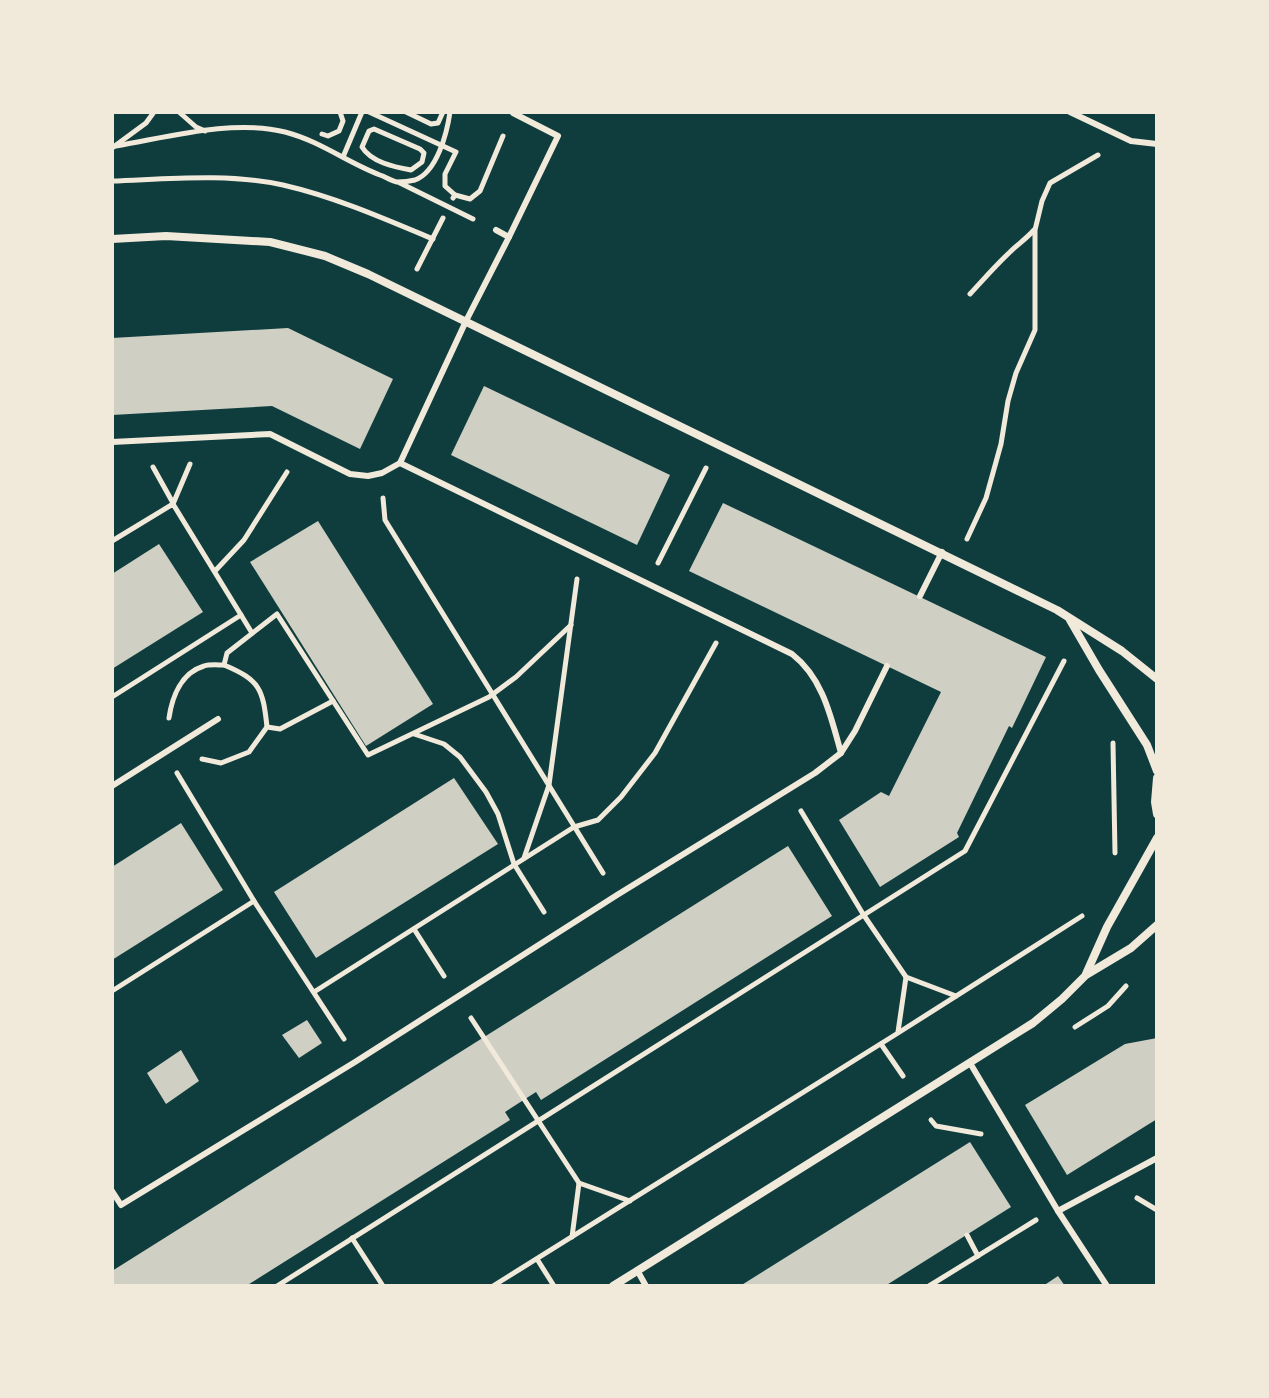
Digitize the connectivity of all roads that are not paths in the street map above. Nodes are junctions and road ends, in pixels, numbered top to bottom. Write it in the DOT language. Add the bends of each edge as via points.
graph roads {
  1 [pos="1070,112"];
  2 [pos="513,113"];
  3 [pos="1157,144"];
  4 [pos="496,230"];
  5 [pos="509,237"];
  6 [pos="112,239"];
  7 [pos="466,321"];
  8 [pos="112,442"];
  9 [pos="400,463"];
  10 [pos="942,552"];
  11 [pos="920,596"];
  12 [pos="1070,619"];
  13 [pos="887,666"];
  14 [pos="1157,679"];
  15 [pos="218,719"];
  16 [pos="841,753"];
  17 [pos="1157,771"];
  18 [pos="1157,778"];
  19 [pos="112,786"];
  20 [pos="1157,814"];
  21 [pos="1157,838"];
  22 [pos="1157,925"];
  23 [pos="1086,975"];
  24 [pos="970,1063"];
  25 [pos="1157,1158"];
  26 [pos="112,1191"];
  27 [pos="1058,1211"];
  28 [pos="637,1270"];
  29 [pos="613,1286"];
  30 [pos="646,1286"];
  31 [pos="1107,1286"];
  1 -- 3 [label="lane" via="1131,141"];
  2 -- 5 [label="lane" via="558,136"];
  4 -- 5 [label="lane"];
  5 -- 7 [label="lane"];
  6 -- 7 [label="street" via="166,236 270,242 325,256"];
  7 -- 9 [label="lane"];
  7 -- 10 [label="street"];
  8 -- 9 [label="lane" via="270,434 350,474 382,473"];
  9 -- 16 [label="lane" via="792,654 817,681"];
  10 -- 11 [label="lane"];
  10 -- 12 [label="street"];
  12 -- 14 [label="street"];
  12 -- 17 [label="street" via="1147,745"];
  13 -- 16 [label="lane"];
  15 -- 19 [label="lane"];
  16 -- 26 [label="lane" via="121,1205"];
  18 -- 20 [label="street"];
  21 -- 23 [label="street"];
  22 -- 23 [label="street"];
  23 -- 24 [label="street" via="1033,1023"];
  24 -- 27 [label="lane"];
  24 -- 28 [label="street"];
  25 -- 27 [label="lane"];
  27 -- 31 [label="lane"];
  28 -- 29 [label="street"];
  28 -- 30 [label="lane"];
}
